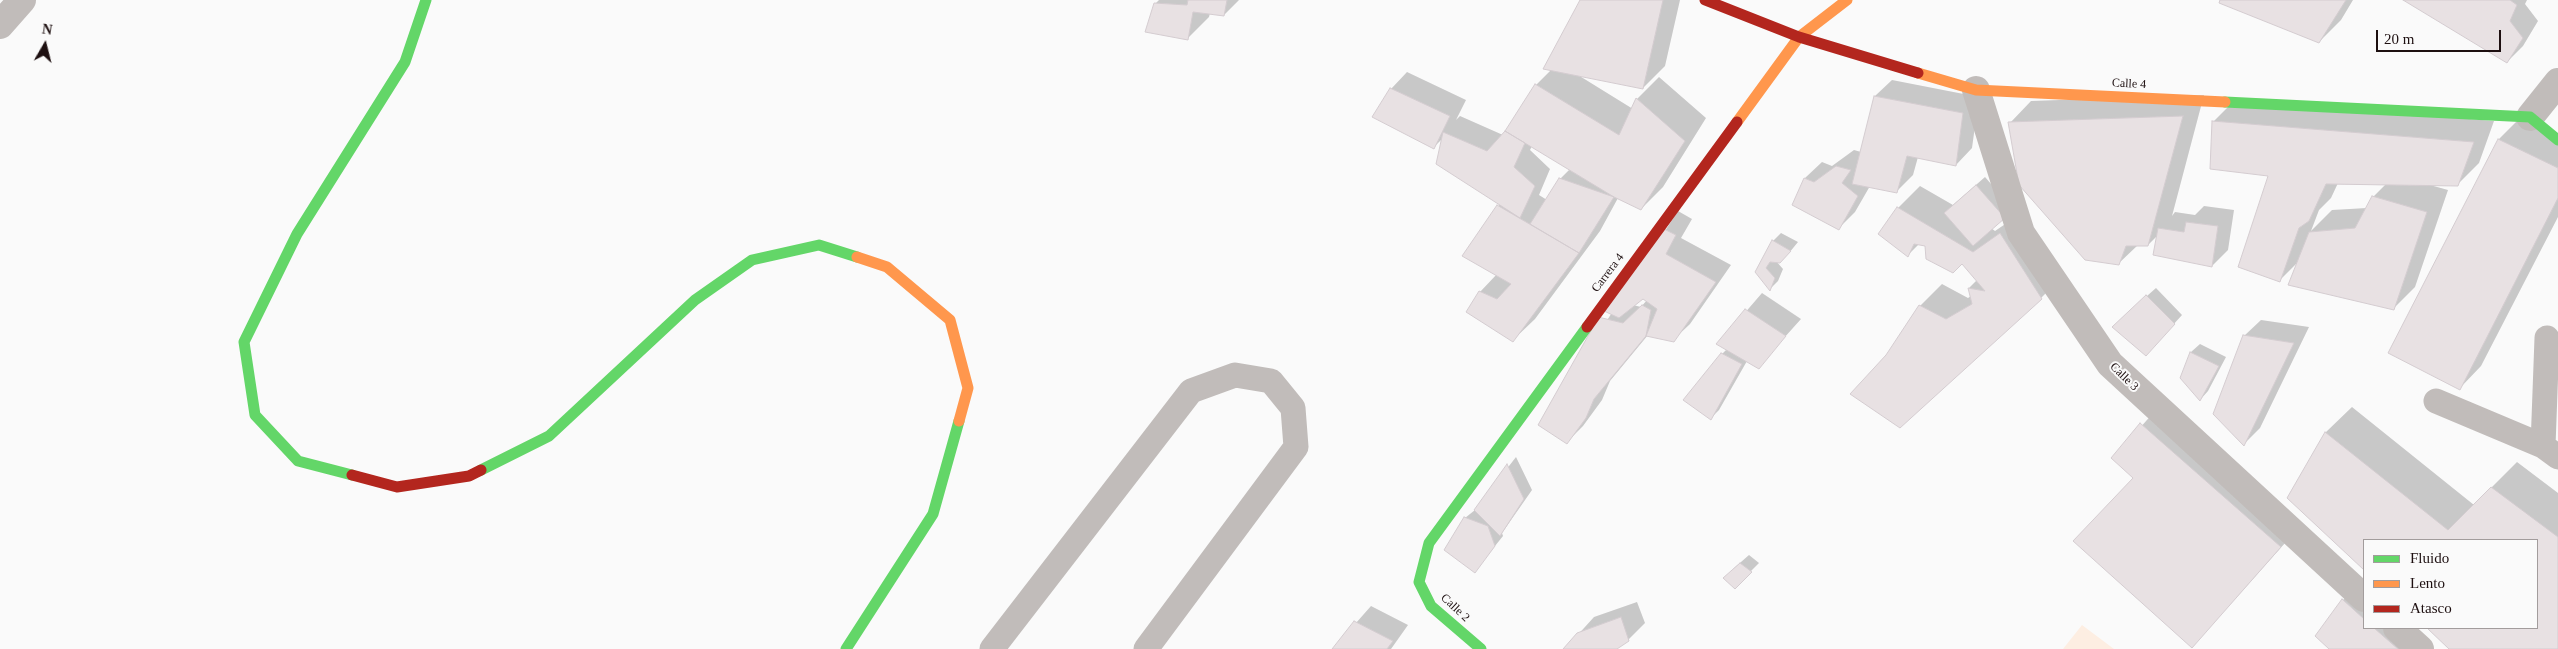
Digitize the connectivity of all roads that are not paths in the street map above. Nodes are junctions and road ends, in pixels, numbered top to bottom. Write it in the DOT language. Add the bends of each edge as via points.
graph roads {
  1 [pos="22,0"];
  2 [pos="426,0"];
  3 [pos="1705,0"];
  4 [pos="1847,0"];
  5 [pos="0,24"];
  6 [pos="1799,37"];
  7 [pos="2558,82"];
  8 [pos="1976,90"];
  9 [pos="2530,117"];
  10 [pos="2558,140"];
  11 [pos="2546,338"];
  12 [pos="2436,401"];
  13 [pos="2550,452"];
  14 [pos="1419,582"];
  15 [pos="2363,597"];
  16 [pos="2398,629"];
  17 [pos="846,649"];
  18 [pos="992,649"];
  19 [pos="1146,649"];
  20 [pos="1481,649"];
  21 [pos="2420,649"];
  1 -- 5 [label="street"];
  2 -- 17 [label="street" via="405,62 297,234 244,342 255,416 298,461 397,487 470,476 549,436 695,300 752,260 819,244 888,267 950,320 968,388 933,514"];
  3 -- 6 [label="street, Calle 4"];
  4 -- 6 [label="street, Carrera 4"];
  6 -- 8 [label="street, Calle 4"];
  6 -- 14 [label="street, Carrera 4" via="1429,543"];
  7 -- 9 [label="street"];
  8 -- 9 [label="street, Calle 4"];
  8 -- 15 [label="street, Calle 3" via="2021,233 2110,364"];
  9 -- 10 [label="street"];
  11 -- 13 [label="lane"];
  12 -- 13 [label="lane"];
  14 -- 20 [label="street, Calle 2" via="1431,606"];
  16 -- 21 [label="street"];
  18 -- 19 [label="lane" via="1191,391 1235,375 1271,381 1294,408 1296,447"];
}
